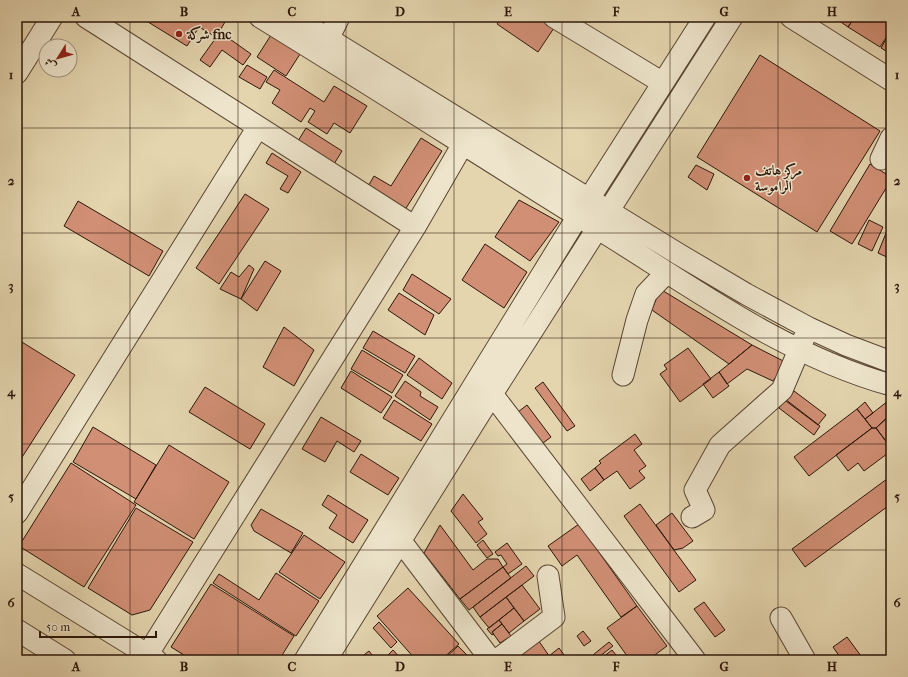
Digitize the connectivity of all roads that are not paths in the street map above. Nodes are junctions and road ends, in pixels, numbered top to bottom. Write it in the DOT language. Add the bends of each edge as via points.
graph roads {
  1 [pos="52,17"];
  2 [pos="86,17"];
  3 [pos="260,17"];
  4 [pos="293,17"];
  5 [pos="339,17"];
  6 [pos="705,17"];
  7 [pos="732,17"];
  8 [pos="791,17"];
  9 [pos="567,20"];
  10 [pos="328,39"];
  11 [pos="17,73"];
  12 [pos="891,80"];
  13 [pos="663,83"];
  14 [pos="258,127"];
  15 [pos="891,138"];
  16 [pos="463,144"];
  17 [pos="881,159"];
  18 [pos="584,208"];
  19 [pos="609,210"];
  20 [pos="415,227"];
  21 [pos="598,228"];
  22 [pos="666,273"];
  23 [pos="808,328"];
  24 [pos="798,349"];
  25 [pos="891,362"];
  26 [pos="623,375"];
  27 [pos="891,385"];
  28 [pos="492,394"];
  29 [pos="17,513"];
  30 [pos="692,518"];
  31 [pos="400,540"];
  32 [pos="17,574"];
  33 [pos="548,576"];
  34 [pos="781,618"];
  35 [pos="17,630"];
  36 [pos="53,657"];
  37 [pos="149,658"];
  38 [pos="305,660"];
  39 [pos="326,660"];
  40 [pos="491,660"];
  41 [pos="497,660"];
  42 [pos="695,660"];
  43 [pos="805,660"];
  1 -- 11 [label="street"];
  2 -- 14 [label="street"];
  3 -- 16 [label="street"];
  4 -- 10 [label="street"];
  5 -- 10 [label="street"];
  6 -- 13 [label="street"];
  7 -- 19 [label="street"];
  8 -- 12 [label="street"];
  9 -- 13 [label="street"];
  10 -- 18 [label="street"];
  13 -- 18 [label="street"];
  14 -- 20 [label="street"];
  14 -- 29 [label="street"];
  15 -- 17 [label="street"];
  16 -- 18 [label="street"];
  16 -- 20 [label="street"];
  18 -- 19 [label="street"];
  18 -- 21 [label="street"];
  18 -- 38 [label="street"];
  19 -- 21 [label="street"];
  19 -- 23 [label="street" via="746,294"];
  20 -- 37 [label="street"];
  21 -- 22 [label="street"];
  21 -- 28 [label="street"];
  22 -- 24 [label="street"];
  22 -- 26 [label="street" via="646,294"];
  23 -- 24 [label="street"];
  23 -- 25 [label="street"];
  24 -- 27 [label="street"];
  24 -- 30 [label="street" via="782,390 720,445 695,490 704,510"];
  28 -- 31 [label="street"];
  28 -- 42 [label="street"];
  31 -- 39 [label="street"];
  31 -- 40 [label="street"];
  32 -- 37 [label="street"];
  33 -- 41 [label="street" via="554,617"];
  34 -- 43 [label="street"];
  35 -- 36 [label="street"];
}
